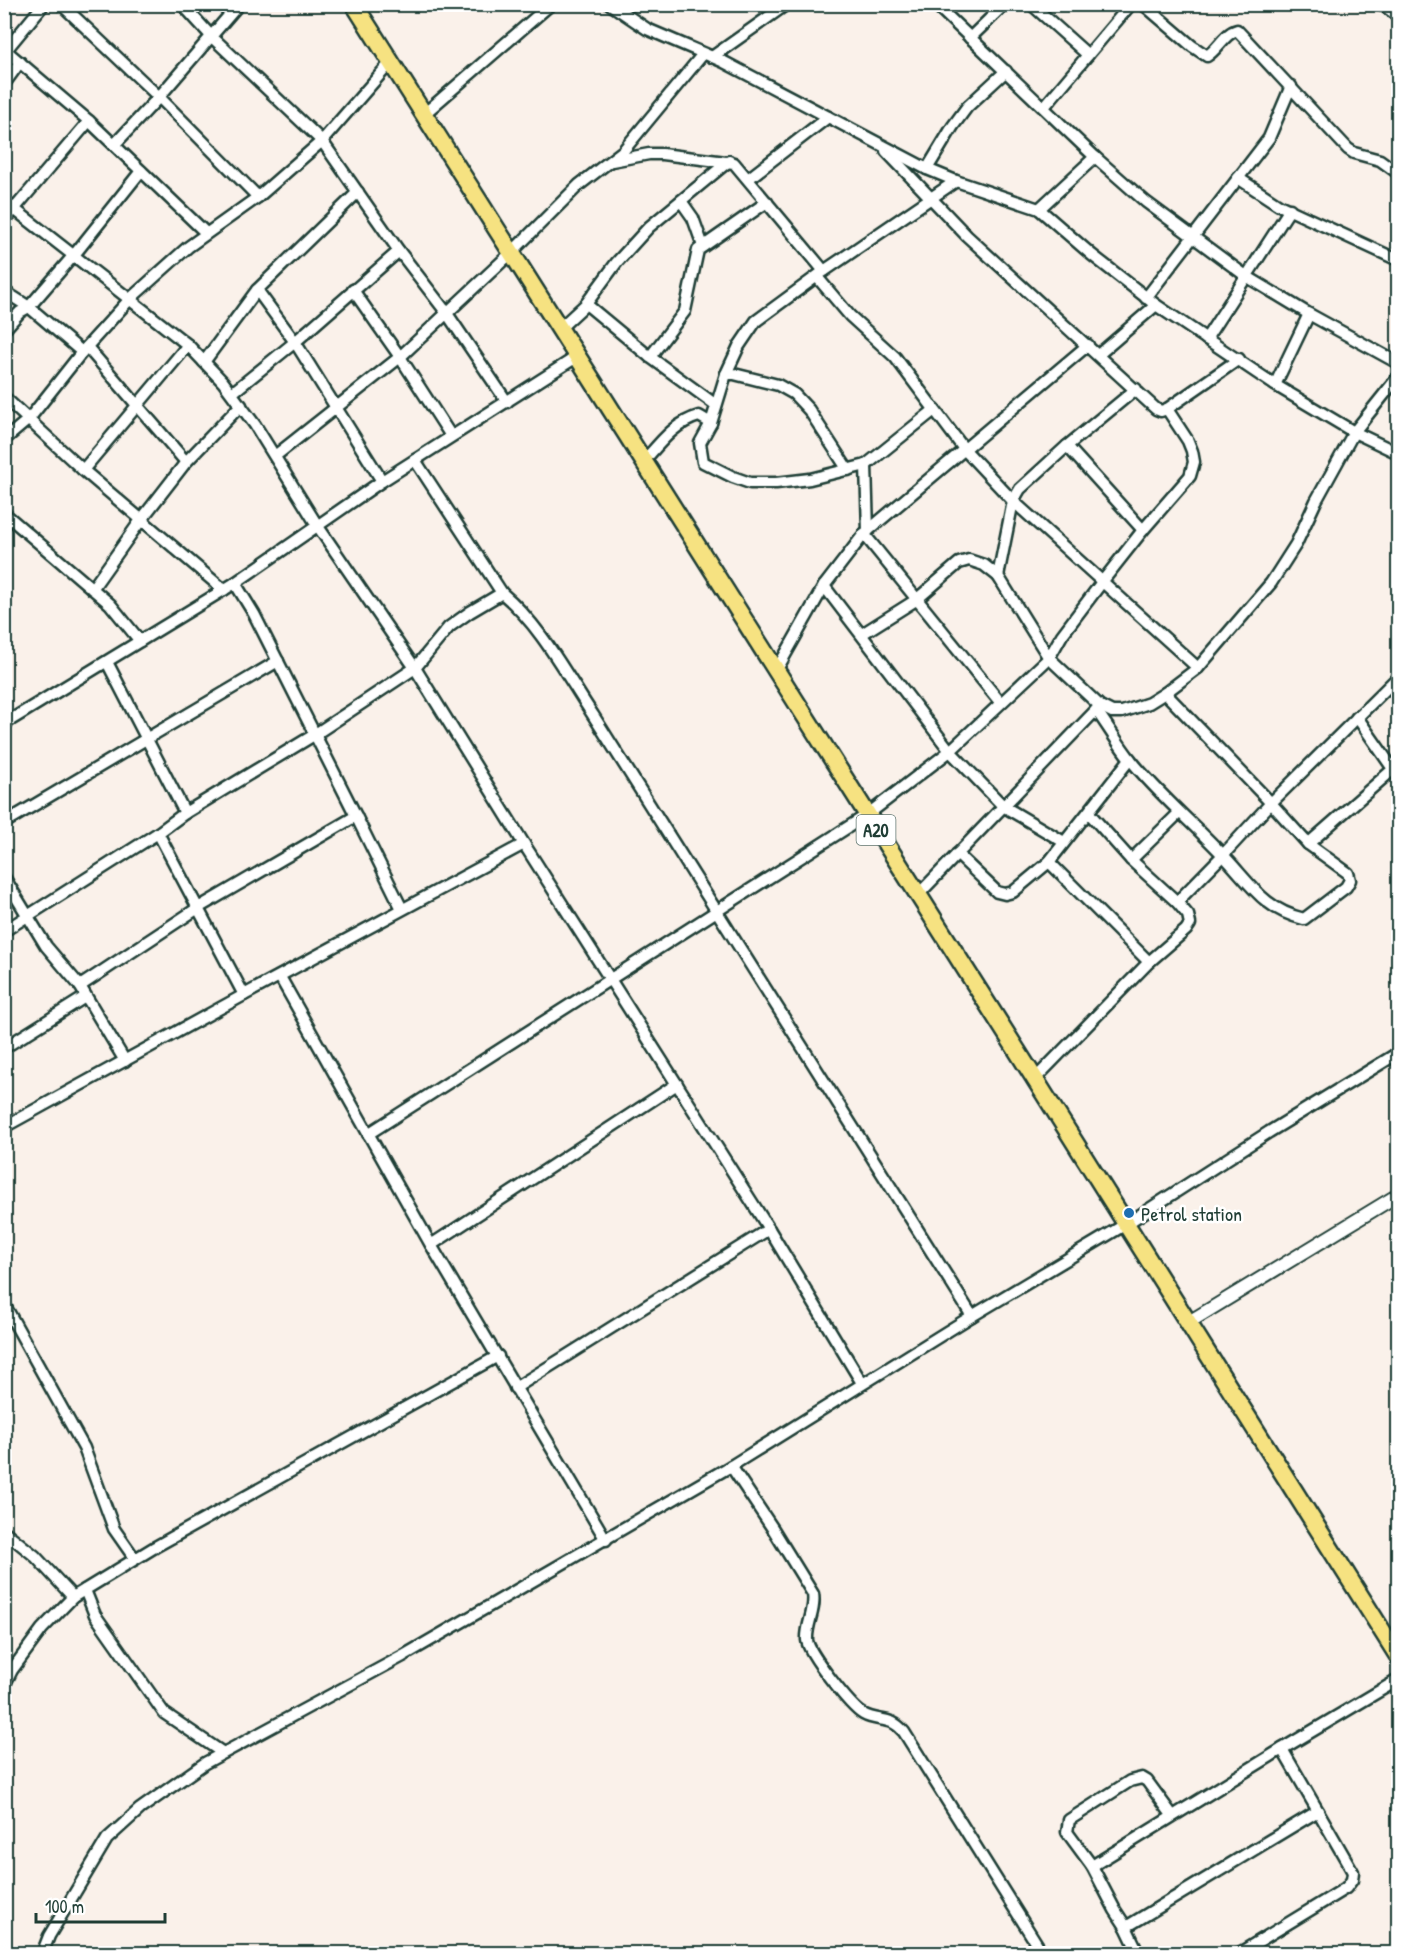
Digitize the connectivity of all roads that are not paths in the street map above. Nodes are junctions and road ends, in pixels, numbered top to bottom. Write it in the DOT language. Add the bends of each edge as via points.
graph roads {
  1 [pos="44,4"];
  2 [pos="61,4"];
  3 [pos="182,4"];
  4 [pos="239,4"];
  5 [pos="354,4"];
  6 [pos="551,4"];
  7 [pos="610,4"];
  8 [pos="787,4"];
  9 [pos="935,4"];
  10 [pos="1005,4"];
  11 [pos="1031,4"];
  12 [pos="1131,4"];
  13 [pos="1143,4"];
  14 [pos="1382,4"];
  15 [pos="1398,16"];
  16 [pos="212,37"];
  17 [pos="970,38"];
  18 [pos="5,49"];
  19 [pos="708,55"];
  20 [pos="1088,55"];
  21 [pos="20,62"];
  22 [pos="391,62"];
  23 [pos="1006,71"];
  24 [pos="4,84"];
  25 [pos="1291,86"];
  26 [pos="159,97"];
  27 [pos="1044,106"];
  28 [pos="424,114"];
  29 [pos="828,117"];
  30 [pos="89,121"];
  31 [pos="322,141"];
  32 [pos="879,144"];
  33 [pos="114,145"];
  34 [pos="1095,157"];
  35 [pos="612,161"];
  36 [pos="729,162"];
  37 [pos="927,169"];
  38 [pos="141,171"];
  39 [pos="1398,173"];
  40 [pos="1239,178"];
  41 [pos="748,179"];
  42 [pos="956,181"];
  43 [pos="358,192"];
  44 [pos="258,197"];
  45 [pos="931,197"];
  46 [pos="4,201"];
  47 [pos="681,201"];
  48 [pos="767,202"];
  49 [pos="1039,209"];
  50 [pos="1290,209"];
  51 [pos="15,210"];
  52 [pos="4,221"];
  53 [pos="206,233"];
  54 [pos="1193,238"];
  55 [pos="703,246"];
  56 [pos="399,251"];
  57 [pos="511,254"];
  58 [pos="74,255"];
  59 [pos="1398,260"];
  60 [pos="820,274"];
  61 [pos="1246,276"];
  62 [pos="257,290"];
  63 [pos="353,290"];
  64 [pos="4,291"];
  65 [pos="1146,298"];
  66 [pos="130,299"];
  67 [pos="586,304"];
  68 [pos="1156,305"];
  69 [pos="29,307"];
  70 [pos="446,312"];
  71 [pos="1309,314"];
  72 [pos="560,328"];
  73 [pos="4,330"];
  74 [pos="1206,339"];
  75 [pos="295,342"];
  76 [pos="188,345"];
  77 [pos="1088,345"];
  78 [pos="84,350"];
  79 [pos="1098,355"];
  80 [pos="578,356"];
  81 [pos="400,357"];
  82 [pos="650,357"];
  83 [pos="1239,359"];
  84 [pos="204,362"];
  85 [pos="1398,363"];
  86 [pos="726,374"];
  87 [pos="1398,377"];
  88 [pos="1275,385"];
  89 [pos="1136,389"];
  90 [pos="232,393"];
  91 [pos="4,397"];
  92 [pos="507,402"];
  93 [pos="241,405"];
  94 [pos="716,405"];
  95 [pos="136,406"];
  96 [pos="336,408"];
  97 [pos="1167,409"];
  98 [pos="933,411"];
  99 [pos="29,419"];
  100 [pos="711,423"];
  101 [pos="1354,432"];
  102 [pos="451,436"];
  103 [pos="4,440"];
  104 [pos="1067,446"];
  105 [pos="964,449"];
  106 [pos="1398,453"];
  107 [pos="275,456"];
  108 [pos="415,460"];
  109 [pos="186,462"];
  110 [pos="643,462"];
  111 [pos="866,465"];
  112 [pos="83,470"];
  113 [pos="848,470"];
  114 [pos="382,481"];
  115 [pos="1013,501"];
  116 [pos="4,513"];
  117 [pos="141,520"];
  118 [pos="317,525"];
  119 [pos="1143,530"];
  120 [pos="866,533"];
  121 [pos="998,576"];
  122 [pos="1102,582"];
  123 [pos="236,583"];
  124 [pos="824,586"];
  125 [pos="92,589"];
  126 [pos="224,590"];
  127 [pos="502,593"];
  128 [pos="916,600"];
  129 [pos="862,634"];
  130 [pos="140,641"];
  131 [pos="1048,658"];
  132 [pos="278,661"];
  133 [pos="107,662"];
  134 [pos="415,668"];
  135 [pos="1198,669"];
  136 [pos="776,671"];
  137 [pos="1398,677"];
  138 [pos="1165,693"];
  139 [pos="1000,702"];
  140 [pos="1098,708"];
  141 [pos="1357,717"];
  142 [pos="4,724"];
  143 [pos="314,735"];
  144 [pos="147,739"];
  145 [pos="950,751"];
  146 [pos="1130,759"];
  147 [pos="1397,770"];
  148 [pos="1271,803"];
  149 [pos="1004,806"];
  150 [pos="185,813"];
  151 [pos="1089,813"];
  152 [pos="1179,813"];
  153 [pos="867,815"];
  154 [pos="356,816"];
  155 [pos="4,823"];
  156 [pos="158,833"];
  157 [pos="1064,842"];
  158 [pos="524,844"];
  159 [pos="1308,844"];
  160 [pos="957,854"];
  161 [pos="1223,855"];
  162 [pos="1131,860"];
  163 [pos="1049,862"];
  164 [pos="4,877"];
  165 [pos="918,895"];
  166 [pos="1176,902"];
  167 [pos="198,908"];
  168 [pos="402,909"];
  169 [pos="716,910"];
  170 [pos="27,915"];
  171 [pos="4,931"];
  172 [pos="1149,962"];
  173 [pos="279,977"];
  174 [pos="609,980"];
  175 [pos="80,986"];
  176 [pos="244,995"];
  177 [pos="85,997"];
  178 [pos="4,1048"];
  179 [pos="1398,1053"];
  180 [pos="125,1061"];
  181 [pos="1035,1079"];
  182 [pos="677,1084"];
  183 [pos="4,1127"];
  184 [pos="368,1134"];
  185 [pos="1398,1195"];
  186 [pos="1126,1224"];
  187 [pos="769,1228"];
  188 [pos="431,1245"];
  189 [pos="4,1304"];
  190 [pos="972,1316"];
  191 [pos="1189,1322"];
  192 [pos="498,1356"];
  193 [pos="862,1383"];
  194 [pos="515,1388"];
  195 [pos="730,1466"];
  196 [pos="4,1531"];
  197 [pos="606,1540"];
  198 [pos="135,1559"];
  199 [pos="85,1590"];
  200 [pos="73,1597"];
  201 [pos="1398,1656"];
  202 [pos="1398,1680"];
  203 [pos="4,1686"];
  204 [pos="1282,1749"];
  205 [pos="222,1753"];
  206 [pos="1318,1811"];
  207 [pos="1172,1815"];
  208 [pos="1092,1866"];
  209 [pos="1126,1927"];
  210 [pos="42,1953"];
  211 [pos="1043,1953"];
  212 [pos="1139,1953"];
  213 [pos="1238,1953"];
  1 -- 18 [label="street"];
  2 -- 26 [label="street"];
  3 -- 16 [label="street"];
  4 -- 16 [label="street"];
  5 -- 22 [label="main road, A20"];
  6 -- 28 [label="street"];
  7 -- 19 [label="street" via="647,29"];
  8 -- 19 [label="street"];
  9 -- 17 [label="street"];
  10 -- 17 [label="street"];
  11 -- 20 [label="street"];
  12 -- 20 [label="street"];
  13 -- 25 [label="street" via="1207,56 1237,30"];
  14 -- 15 [label="street"];
  16 -- 26 [label="street"];
  16 -- 31 [label="street"];
  17 -- 23 [label="street"];
  18 -- 21 [label="street"];
  19 -- 29 [label="street"];
  19 -- 35 [label="street"];
  20 -- 27 [label="street"];
  21 -- 24 [label="street"];
  21 -- 30 [label="street"];
  22 -- 28 [label="main road, A20"];
  22 -- 31 [label="street"];
  23 -- 27 [label="street"];
  23 -- 37 [label="street" via="967,107"];
  25 -- 39 [label="street" via="1348,149 1380,160"];
  25 -- 40 [label="street" via="1269,138"];
  26 -- 33 [label="street"];
  26 -- 44 [label="street"];
  27 -- 34 [label="street"];
  28 -- 57 [label="main road, A20"];
  29 -- 32 [label="street"];
  29 -- 41 [label="street"];
  30 -- 33 [label="street"];
  30 -- 51 [label="street"];
  31 -- 43 [label="street"];
  31 -- 44 [label="street"];
  32 -- 37 [label="street"];
  32 -- 45 [label="street"];
  33 -- 38 [label="street"];
  34 -- 49 [label="street"];
  34 -- 54 [label="street"];
  35 -- 36 [label="street" via="662,154"];
  35 -- 57 [label="street" via="579,185"];
  36 -- 41 [label="street"];
  36 -- 47 [label="street"];
  37 -- 42 [label="street"];
  38 -- 53 [label="street"];
  38 -- 58 [label="street"];
  40 -- 50 [label="street"];
  40 -- 54 [label="street"];
  41 -- 48 [label="street"];
  42 -- 45 [label="street"];
  42 -- 49 [label="street"];
  43 -- 56 [label="street"];
  43 -- 62 [label="street"];
  44 -- 53 [label="street"];
  45 -- 60 [label="street"];
  45 -- 77 [label="street" via="967,236"];
  46 -- 51 [label="street"];
  47 -- 55 [label="street"];
  47 -- 67 [label="street" via="634,243"];
  48 -- 55 [label="street"];
  48 -- 60 [label="street"];
  49 -- 65 [label="street"];
  50 -- 59 [label="street"];
  50 -- 61 [label="street"];
  51 -- 52 [label="street"];
  51 -- 58 [label="street"];
  53 -- 66 [label="street"];
  54 -- 61 [label="street"];
  54 -- 65 [label="street"];
  55 -- 82 [label="street" via="698,250 685,311"];
  56 -- 63 [label="street"];
  56 -- 70 [label="street"];
  57 -- 70 [label="street"];
  57 -- 72 [label="main road, A20"];
  58 -- 66 [label="street"];
  58 -- 69 [label="street"];
  60 -- 86 [label="street" via="752,326"];
  60 -- 98 [label="street" via="850,316 895,357"];
  61 -- 71 [label="street"];
  61 -- 74 [label="street"];
  62 -- 75 [label="street"];
  62 -- 84 [label="street"];
  63 -- 75 [label="street"];
  63 -- 81 [label="street"];
  64 -- 69 [label="street"];
  65 -- 68 [label="street"];
  66 -- 76 [label="street"];
  66 -- 78 [label="street"];
  67 -- 72 [label="street"];
  67 -- 82 [label="street"];
  68 -- 74 [label="street"];
  68 -- 79 [label="street"];
  69 -- 73 [label="street"];
  69 -- 78 [label="street"];
  70 -- 81 [label="street"];
  70 -- 92 [label="street"];
  71 -- 85 [label="street"];
  71 -- 88 [label="street"];
  72 -- 80 [label="main road, A20"];
  74 -- 83 [label="street"];
  75 -- 90 [label="street"];
  75 -- 96 [label="street"];
  76 -- 84 [label="street"];
  76 -- 95 [label="street"];
  77 -- 79 [label="street"];
  77 -- 105 [label="street"];
  78 -- 95 [label="street"];
  78 -- 99 [label="street"];
  79 -- 89 [label="street"];
  80 -- 92 [label="street"];
  80 -- 110 [label="main road, A20"];
  81 -- 96 [label="street"];
  81 -- 102 [label="street"];
  82 -- 94 [label="street"];
  83 -- 88 [label="street"];
  83 -- 97 [label="street"];
  84 -- 90 [label="street"];
  86 -- 94 [label="street"];
  86 -- 113 [label="street" via="778,385 794,394"];
  87 -- 101 [label="street"];
  88 -- 101 [label="street"];
  89 -- 97 [label="street" via="1156,409"];
  89 -- 104 [label="street"];
  90 -- 93 [label="street"];
  91 -- 99 [label="street"];
  92 -- 102 [label="street"];
  93 -- 107 [label="street"];
  93 -- 109 [label="street"];
  94 -- 100 [label="street"];
  95 -- 109 [label="street"];
  95 -- 112 [label="street"];
  96 -- 107 [label="street"];
  96 -- 114 [label="street"];
  97 -- 119 [label="street" via="1188,441 1194,462 1190,476"];
  98 -- 105 [label="street"];
  98 -- 111 [label="street"];
  99 -- 103 [label="street"];
  99 -- 112 [label="street"];
  100 -- 110 [label="street" via="699,416 682,422"];
  100 -- 113 [label="street" via="700,443 701,458 750,483 810,479"];
  101 -- 106 [label="street"];
  101 -- 135 [label="street" via="1296,544 1271,583"];
  102 -- 108 [label="street"];
  104 -- 115 [label="street" via="1020,489"];
  104 -- 119 [label="street"];
  105 -- 115 [label="street"];
  105 -- 120 [label="street"];
  107 -- 118 [label="street"];
  108 -- 114 [label="street"];
  108 -- 127 [label="street"];
  109 -- 117 [label="street"];
  110 -- 136 [label="main road, A20"];
  111 -- 113 [label="street"];
  111 -- 120 [label="street"];
  112 -- 117 [label="street"];
  114 -- 118 [label="street"];
  115 -- 121 [label="street"];
  115 -- 122 [label="street"];
  116 -- 125 [label="street"];
  117 -- 125 [label="street"];
  117 -- 126 [label="street"];
  118 -- 123 [label="street"];
  118 -- 134 [label="street"];
  119 -- 122 [label="street"];
  120 -- 124 [label="street"];
  120 -- 128 [label="street"];
  121 -- 128 [label="street" via="969,560 959,563"];
  121 -- 131 [label="street"];
  122 -- 131 [label="street"];
  122 -- 135 [label="street"];
  123 -- 126 [label="street"];
  123 -- 132 [label="street"];
  124 -- 129 [label="street"];
  124 -- 136 [label="street"];
  125 -- 130 [label="street" via="110,604"];
  126 -- 130 [label="street"];
  127 -- 134 [label="street" via="449,627"];
  127 -- 169 [label="street" via="537,630"];
  128 -- 129 [label="street"];
  128 -- 139 [label="street"];
  129 -- 145 [label="street"];
  130 -- 133 [label="street"];
  131 -- 139 [label="street"];
  131 -- 140 [label="street"];
  132 -- 143 [label="street"];
  132 -- 144 [label="street"];
  133 -- 142 [label="street"];
  133 -- 144 [label="street"];
  134 -- 143 [label="street"];
  134 -- 158 [label="street"];
  135 -- 138 [label="street"];
  136 -- 153 [label="main road, A20"];
  137 -- 141 [label="street"];
  138 -- 140 [label="street" via="1122,712"];
  138 -- 148 [label="street"];
  139 -- 145 [label="street"];
  140 -- 146 [label="street"];
  140 -- 149 [label="street"];
  141 -- 147 [label="street"];
  141 -- 148 [label="street"];
  143 -- 150 [label="street"];
  143 -- 154 [label="street"];
  144 -- 150 [label="street"];
  144 -- 155 [label="street"];
  145 -- 149 [label="street"];
  145 -- 153 [label="street"];
  146 -- 151 [label="street"];
  146 -- 152 [label="street"];
  147 -- 159 [label="street"];
  148 -- 159 [label="street"];
  148 -- 161 [label="street"];
  149 -- 157 [label="street"];
  149 -- 160 [label="street"];
  150 -- 156 [label="street"];
  151 -- 157 [label="street"];
  151 -- 162 [label="street"];
  152 -- 161 [label="street"];
  152 -- 162 [label="street"];
  153 -- 165 [label="main road, A20"];
  153 -- 169 [label="street"];
  154 -- 167 [label="street"];
  154 -- 168 [label="street"];
  156 -- 167 [label="street"];
  156 -- 170 [label="street"];
  157 -- 163 [label="street"];
  158 -- 168 [label="street"];
  158 -- 174 [label="street"];
  159 -- 161 [label="street" via="1348,873 1350,880 1304,919 1269,905"];
  160 -- 163 [label="street" via="997,892 1005,894 1013,892"];
  160 -- 165 [label="street"];
  161 -- 166 [label="street"];
  162 -- 166 [label="street"];
  163 -- 172 [label="street"];
  164 -- 170 [label="street"];
  165 -- 181 [label="main road, A20"];
  166 -- 172 [label="street" via="1188,915 1189,927"];
  167 -- 175 [label="street"];
  167 -- 176 [label="street"];
  168 -- 173 [label="street"];
  169 -- 174 [label="street"];
  169 -- 190 [label="street"];
  170 -- 171 [label="street"];
  170 -- 175 [label="street" via="46,946"];
  172 -- 181 [label="street"];
  173 -- 176 [label="street"];
  173 -- 184 [label="street"];
  174 -- 182 [label="street"];
  174 -- 184 [label="street"];
  175 -- 177 [label="street"];
  176 -- 180 [label="street"];
  177 -- 178 [label="street"];
  177 -- 180 [label="street"];
  179 -- 186 [label="street"];
  180 -- 183 [label="street"];
  181 -- 186 [label="main road, A20"];
  182 -- 187 [label="street"];
  182 -- 188 [label="street"];
  184 -- 188 [label="street"];
  185 -- 191 [label="street"];
  186 -- 190 [label="street"];
  186 -- 191 [label="main road, A20"];
  187 -- 193 [label="street"];
  187 -- 194 [label="street"];
  188 -- 192 [label="street"];
  189 -- 198 [label="street" via="84,1448 114,1529"];
  190 -- 193 [label="street"];
  191 -- 201 [label="main road, A20"];
  192 -- 194 [label="street"];
  192 -- 198 [label="street"];
  193 -- 195 [label="street"];
  194 -- 197 [label="street"];
  195 -- 197 [label="street"];
  195 -- 211 [label="street" via="813,1594 815,1605 807,1642 813,1655 860,1713 897,1723 904,1732"];
  196 -- 200 [label="street" via="35,1556"];
  197 -- 205 [label="street"];
  198 -- 199 [label="street"];
  199 -- 200 [label="street"];
  199 -- 205 [label="street" via="95,1615 164,1713"];
  200 -- 203 [label="street" via="42,1629"];
  202 -- 204 [label="street"];
  204 -- 206 [label="street"];
  204 -- 207 [label="street"];
  205 -- 210 [label="street" via="162,1792 107,1839"];
  206 -- 209 [label="street"];
  206 -- 213 [label="street" via="1353,1872 1352,1880 1346,1888"];
  207 -- 208 [label="street"];
  207 -- 208 [label="street" via="1147,1780 1130,1781 1069,1820 1067,1832"];
  208 -- 209 [label="street"];
  209 -- 212 [label="street"];
}
